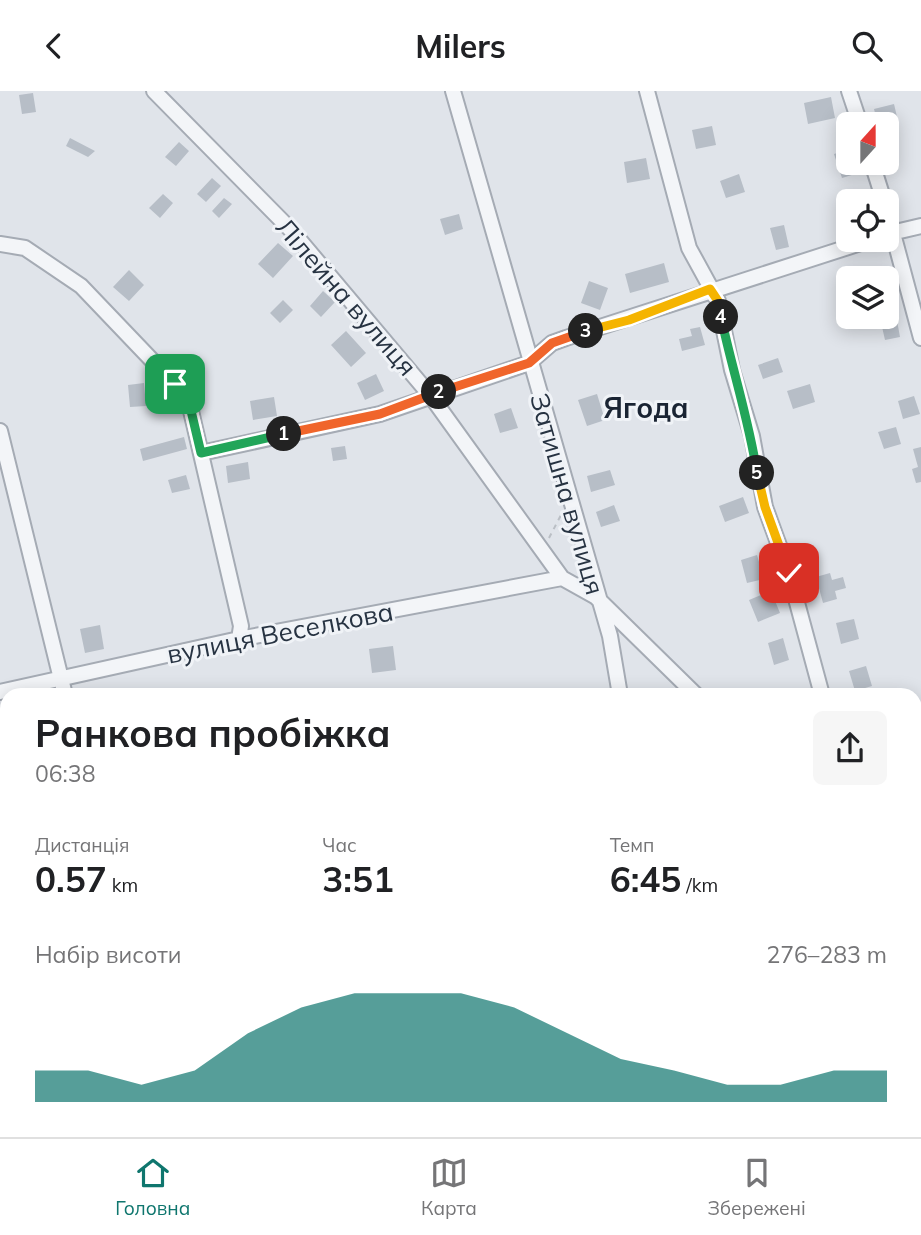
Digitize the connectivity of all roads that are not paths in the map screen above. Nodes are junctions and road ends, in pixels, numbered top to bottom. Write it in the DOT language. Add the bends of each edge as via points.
graph roads {
  1 [pos="154,91"];
  2 [pos="453,91"];
  3 [pos="647,91"];
  4 [pos="849,91"];
  5 [pos="856,112"];
  6 [pos="921,226"];
  7 [pos="899,231"];
  8 [pos="0,244"];
  9 [pos="836,250"];
  10 [pos="896,252"];
  11 [pos="710,289"];
  12 [pos="921,338"];
  13 [pos="529,363"];
  14 [pos="430,395"];
  15 [pos="0,431"];
  16 [pos="201,453"];
  17 [pos="562,578"];
  18 [pos="596,597"];
  19 [pos="239,639"];
  20 [pos="62,678"];
  21 [pos="18,688"];
  22 [pos="64,688"];
  23 [pos="619,688"];
  24 [pos="689,688"];
  25 [pos="820,688"];
  1 -- 14 [label="street, Лілейна вулиця" via="291,230"];
  2 -- 13 [label="street, Затишна вулиця"];
  3 -- 11 [label="street" via="689,248"];
  4 -- 5 [label="street"];
  6 -- 7 [label="street"];
  8 -- 16 [label="street" via="25,248 80,286 175,384 188,398"];
  9 -- 11 [label="street"];
  10 -- 12 [label="street"];
  11 -- 13 [label="street" via="559,340"];
  11 -- 25 [label="street" via="718,301 765,507 789,573"];
  13 -- 14 [label="street"];
  13 -- 18 [label="street, Затишна вулиця"];
  14 -- 16 [label="street" via="380,414"];
  14 -- 17 [label="street, Лілейна вулиця"];
  15 -- 20 [label="street"];
  16 -- 19 [label="street" via="241,626"];
  17 -- 18 [label="street, Лілейна вулиця"];
  17 -- 19 [label="street, вулиця Веселкова"];
  18 -- 23 [label="street, Затишна вулиця" via="610,636"];
  18 -- 24 [label="street, Лілейна вулиця"];
  19 -- 20 [label="street, вулиця Веселкова"];
  20 -- 21 [label="street, вулиця Веселкова"];
  20 -- 22 [label="street"];
}
